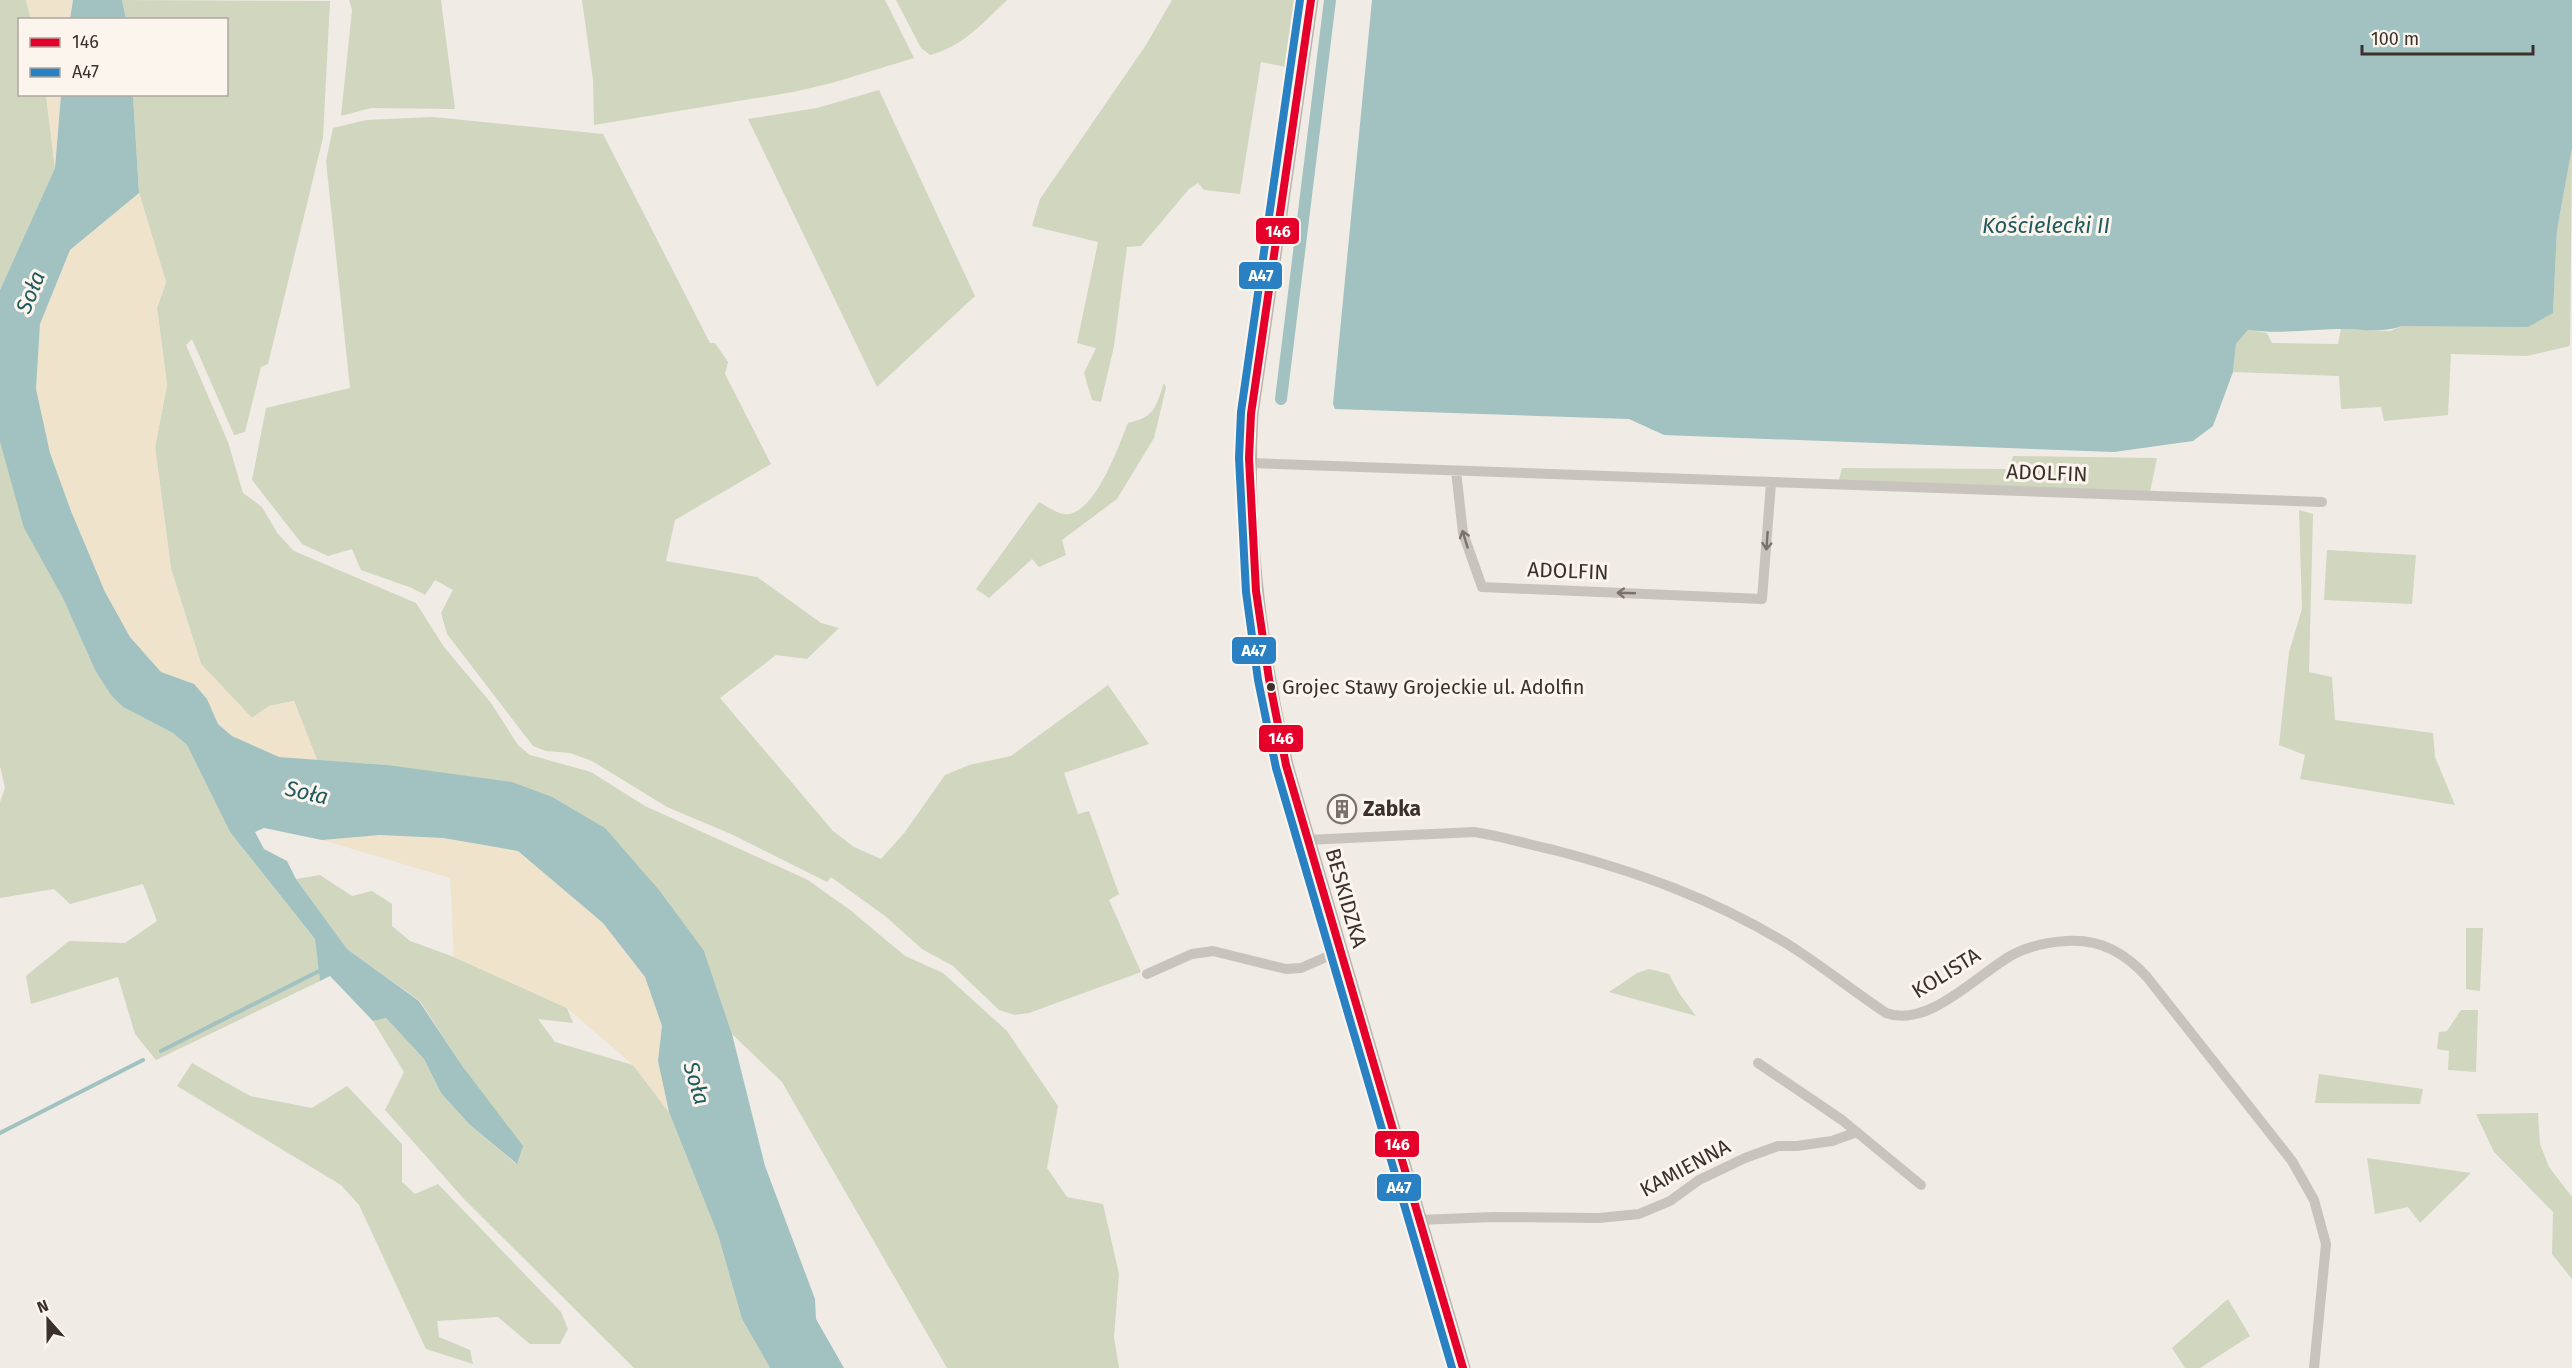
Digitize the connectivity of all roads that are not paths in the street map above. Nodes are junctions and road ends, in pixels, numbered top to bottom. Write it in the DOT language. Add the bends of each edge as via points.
graph roads {
  1 [pos="1311,0"];
  2 [pos="1248,463"];
  3 [pos="1456,471"];
  4 [pos="1771,483"];
  5 [pos="2322,502"];
  6 [pos="1307,840"];
  7 [pos="1340,951"];
  8 [pos="1147,974"];
  9 [pos="1758,1063"];
  10 [pos="1857,1132"];
  11 [pos="1921,1185"];
  12 [pos="1419,1220"];
  13 [pos="1463,1368"];
  14 [pos="2314,1368"];
  1 -- 2 [label="main road, BESKIDZKA" via="1254,384"];
  2 -- 3 [label="street, ADOLFIN"];
  2 -- 6 [label="main road, BESKIDZKA" via="1254,568 1271,690"];
  3 -- 4 [label="street, ADOLFIN"];
  4 -- 3 [label="street, ADOLFIN, one-way" via="1762,599 1482,587 1463,533"];
  4 -- 5 [label="street, ADOLFIN"];
  6 -- 7 [label="main road, BESKIDZKA"];
  6 -- 14 [label="street, KOLISTA" via="1474,832 1633,873 1712,903 1789,945 1886,1012 1902,1018 1933,1008 2005,959 2030,948 2072,941 2113,948 2147,977 2283,1149 2314,1200 2326,1244"];
  7 -- 8 [label="street" via="1301,968 1286,969 1213,951 1192,954"];
  7 -- 12 [label="main road, BESKIDZKA"];
  9 -- 10 [label="street"];
  10 -- 11 [label="street"];
  10 -- 12 [label="street, KAMIENNA" via="1832,1142 1778,1146 1745,1158 1639,1214"];
  12 -- 13 [label="main road, BESKIDZKA"];
}
